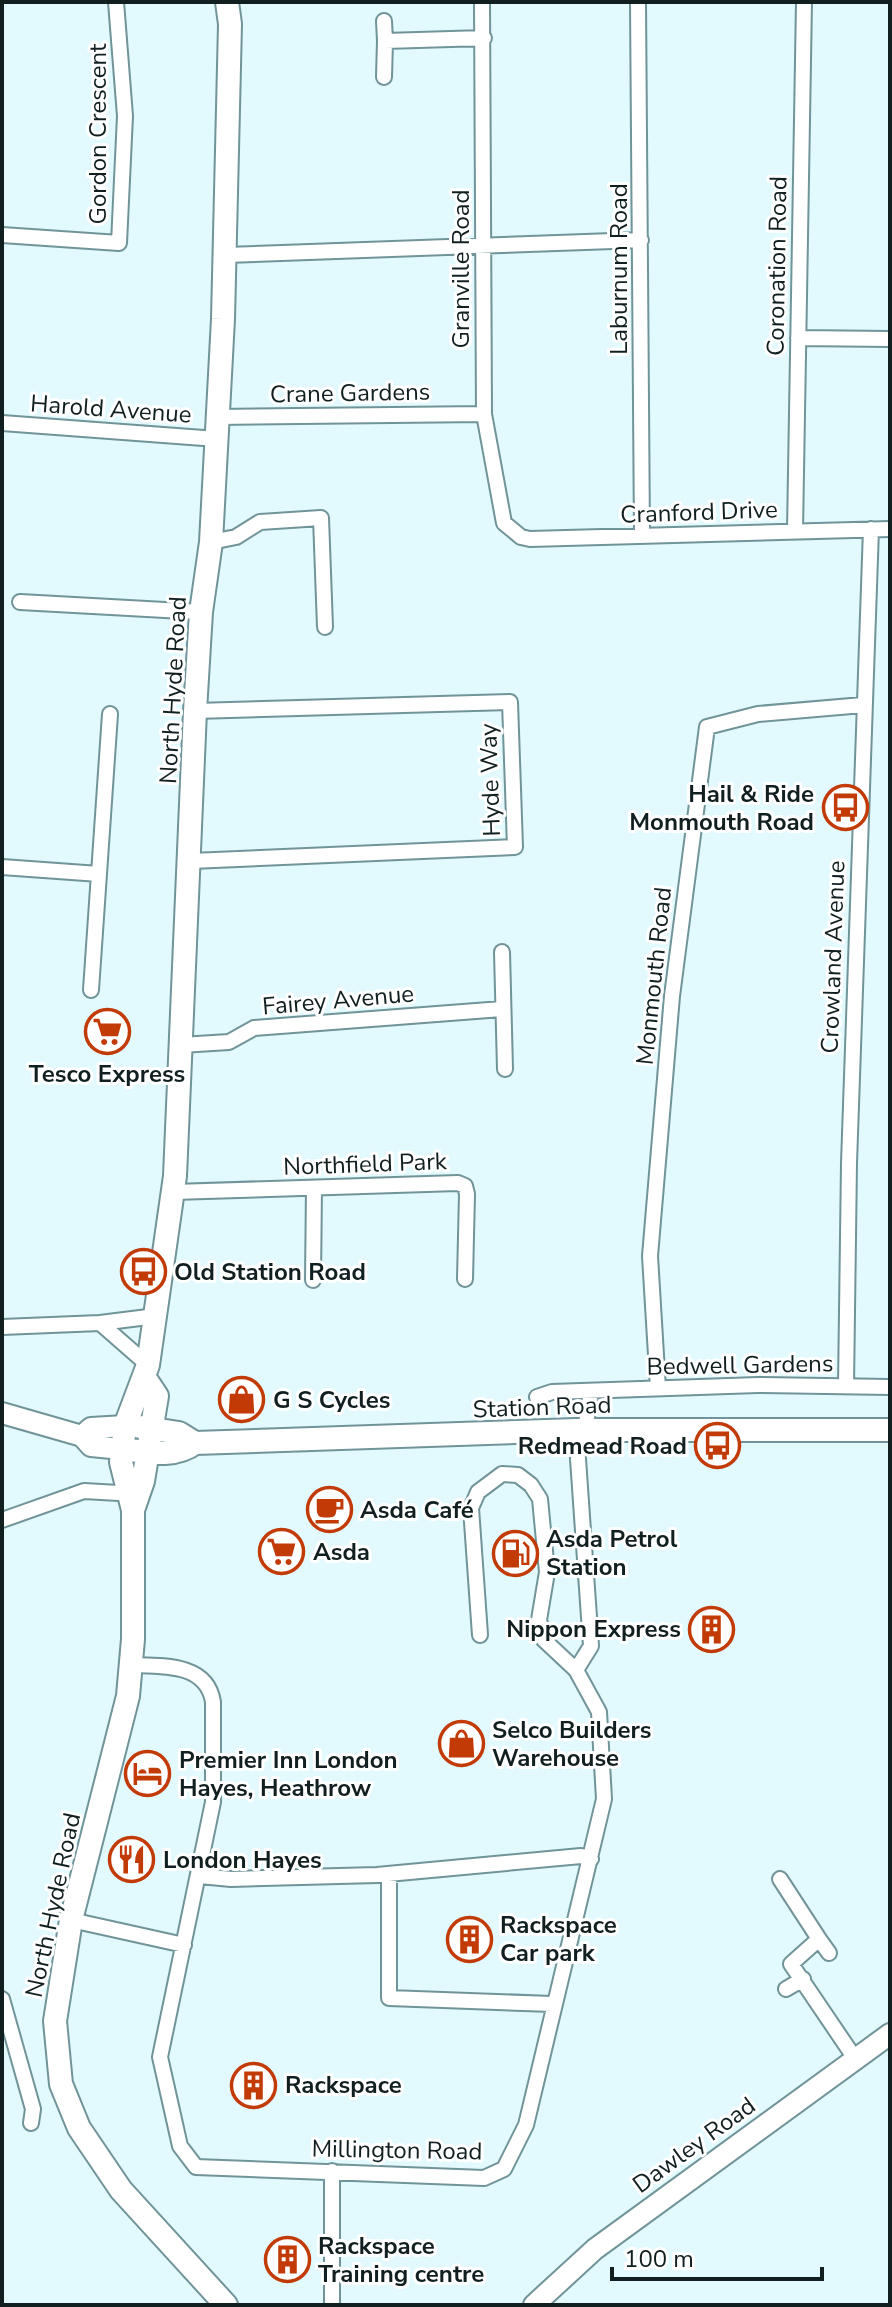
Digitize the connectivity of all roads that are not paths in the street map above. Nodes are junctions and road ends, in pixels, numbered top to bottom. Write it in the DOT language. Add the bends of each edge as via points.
graph roads {
  1 [pos="116,2"];
  2 [pos="227,2"];
  3 [pos="482,2"];
  4 [pos="638,2"];
  5 [pos="804,2"];
  6 [pos="384,21"];
  7 [pos="484,38"];
  8 [pos="385,41"];
  9 [pos="384,77"];
  10 [pos="2,235"];
  11 [pos="641,240"];
  12 [pos="482,248"];
  13 [pos="225,255"];
  14 [pos="798,338"];
  15 [pos="890,339"];
  16 [pos="484,414"];
  17 [pos="2,423"];
  18 [pos="217,428"];
  19 [pos="871,529"];
  20 [pos="890,529"];
  21 [pos="512,530"];
  22 [pos="795,531"];
  23 [pos="642,536"];
  24 [pos="211,542"];
  25 [pos="20,602"];
  26 [pos="201,612"];
  27 [pos="325,627"];
  28 [pos="863,705"];
  29 [pos="195,711"];
  30 [pos="110,714"];
  31 [pos="191,861"];
  32 [pos="2,867"];
  33 [pos="99,874"];
  34 [pos="502,952"];
  35 [pos="91,990"];
  36 [pos="502,1009"];
  37 [pos="181,1045"];
  38 [pos="505,1069"];
  39 [pos="314,1188"];
  40 [pos="173,1192"];
  41 [pos="465,1279"];
  42 [pos="313,1280"];
  43 [pos="156,1316"];
  44 [pos="100,1323"];
  45 [pos="2,1327"];
  46 [pos="146,1372"];
  47 [pos="846,1386"];
  48 [pos="890,1387"];
  49 [pos="658,1388"];
  50 [pos="591,1391"];
  51 [pos="537,1397"];
  52 [pos="2,1413"];
  53 [pos="153,1427"];
  54 [pos="580,1430"];
  55 [pos="889,1433"];
  56 [pos="124,1438"];
  57 [pos="195,1443"];
  58 [pos="149,1452"];
  59 [pos="133,1499"];
  60 [pos="2,1520"];
  61 [pos="480,1635"];
  62 [pos="131,1665"];
  63 [pos="576,1670"];
  64 [pos="591,1859"];
  65 [pos="389,1874"];
  66 [pos="200,1876"];
  67 [pos="780,1879"];
  68 [pos="71,1920"];
  69 [pos="819,1939"];
  70 [pos="184,1945"];
  71 [pos="829,1953"];
  72 [pos="803,1979"];
  73 [pos="786,1989"];
  74 [pos="2,1999"];
  75 [pos="552,2004"];
  76 [pos="890,2034"];
  77 [pos="856,2060"];
  78 [pos="36,2113"];
  79 [pos="332,2171"];
  80 [pos="226,2305"];
  81 [pos="332,2305"];
  82 [pos="534,2305"];
  1 -- 10 [label="street, Gordon Crescent" via="125,116 119,243"];
  2 -- 13 [label="main road, North Hyde Road"];
  3 -- 7 [label="street, Granville Road"];
  4 -- 11 [label="street, Laburnum Road"];
  5 -- 14 [label="street, Coronation Road"];
  6 -- 8 [label="street"];
  7 -- 8 [label="street"];
  7 -- 12 [label="street, Granville Road"];
  8 -- 9 [label="street"];
  11 -- 12 [label="street"];
  11 -- 23 [label="street, Laburnum Road"];
  12 -- 13 [label="street"];
  12 -- 16 [label="street, Granville Road"];
  13 -- 18 [label="main road, North Hyde Road"];
  14 -- 15 [label="street"];
  14 -- 22 [label="street, Coronation Road"];
  16 -- 18 [label="street, Crane Gardens"];
  16 -- 21 [label="street, Granville Road" via="504,523"];
  17 -- 18 [label="street, Harold Avenue"];
  18 -- 24 [label="main road, North Hyde Road"];
  19 -- 20 [label="street, Cranford Drive"];
  19 -- 22 [label="street, Cranford Drive"];
  19 -- 28 [label="street, Crowland Avenue"];
  21 -- 23 [label="street, Cranford Drive" via="530,539"];
  22 -- 23 [label="street, Cranford Drive"];
  24 -- 26 [label="main road, North Hyde Road"];
  24 -- 27 [label="street" via="236,537 260,522 321,518"];
  25 -- 26 [label="street"];
  26 -- 29 [label="main road, North Hyde Road"];
  28 -- 47 [label="street, Crowland Avenue"];
  28 -- 49 [label="street, Monmouth Road" via="758,714 707,727 672,996 650,1256"];
  29 -- 31 [label="main road, North Hyde Road"];
  29 -- 31 [label="street, Hyde Way" via="510,702 515,847"];
  30 -- 33 [label="street"];
  31 -- 37 [label="main road, North Hyde Road"];
  32 -- 33 [label="street"];
  33 -- 35 [label="street"];
  34 -- 36 [label="street"];
  36 -- 37 [label="street, Fairey Avenue" via="254,1028 229,1042"];
  36 -- 38 [label="street"];
  37 -- 40 [label="main road, North Hyde Road"];
  39 -- 40 [label="street, Northfield Park"];
  39 -- 41 [label="street, Northfield Park" via="465,1186"];
  39 -- 42 [label="street"];
  40 -- 43 [label="main road, North Hyde Road"];
  43 -- 44 [label="street"];
  43 -- 46 [label="main road, North Hyde Road"];
  44 -- 45 [label="street"];
  44 -- 46 [label="street"];
  46 -- 53 [label="main road, North Hyde Road" via="157,1392"];
  46 -- 56 [label="main road, North Hyde Road"];
  47 -- 48 [label="street, Bedwell Gardens"];
  47 -- 49 [label="street, Bedwell Gardens"];
  49 -- 50 [label="street, Bedwell Gardens"];
  50 -- 51 [label="street, Bedwell Gardens"];
  50 -- 54 [label="street"];
  52 -- 56 [label="street, Station Road" via="82,1436 91,1428"];
  53 -- 56 [label="main road, Station Road"];
  53 -- 57 [label="main road, Station Road"];
  53 -- 58 [label="main road, North Hyde Road"];
  54 -- 55 [label="main road, Station Road"];
  54 -- 57 [label="main road, Station Road"];
  54 -- 63 [label="street" via="591,1646"];
  56 -- 58 [label="main road, Station Road"];
  56 -- 59 [label="main road, North Hyde Road" via="121,1467"];
  57 -- 58 [label="main road, Station Road" via="184,1451"];
  58 -- 59 [label="main road, North Hyde Road"];
  59 -- 60 [label="street" via="84,1491"];
  59 -- 62 [label="main road, North Hyde Road"];
  61 -- 63 [label="street, Millington Road" via="471,1508 490,1480 518,1475 540,1499 547,1572 539,1620 544,1640"];
  62 -- 66 [label="street, Millington Road" via="186,1669 200,1675 212,1694 214,1791"];
  62 -- 68 [label="main road, North Hyde Road" via="128,1696"];
  63 -- 64 [label="street, Millington Road" via="599,1712 604,1799"];
  64 -- 65 [label="street"];
  64 -- 75 [label="street, Millington Road"];
  65 -- 66 [label="street"];
  65 -- 75 [label="street" via="389,1998"];
  66 -- 70 [label="street, Millington Road"];
  67 -- 69 [label="street"];
  68 -- 70 [label="street"];
  68 -- 80 [label="main road, North Hyde Road" via="55,2021 67,2102 121,2190"];
  69 -- 71 [label="street"];
  69 -- 72 [label="street" via="791,1964"];
  70 -- 79 [label="street, Millington Road" via="160,2057 180,2146 196,2167"];
  72 -- 73 [label="street"];
  72 -- 77 [label="street"];
  74 -- 78 [label="street"];
  75 -- 79 [label="street, Millington Road" via="526,2125 504,2169 484,2178"];
  76 -- 77 [label="street, Dawley Road"];
  77 -- 82 [label="street, Dawley Road" via="595,2249"];
  79 -- 81 [label="street"];
}
